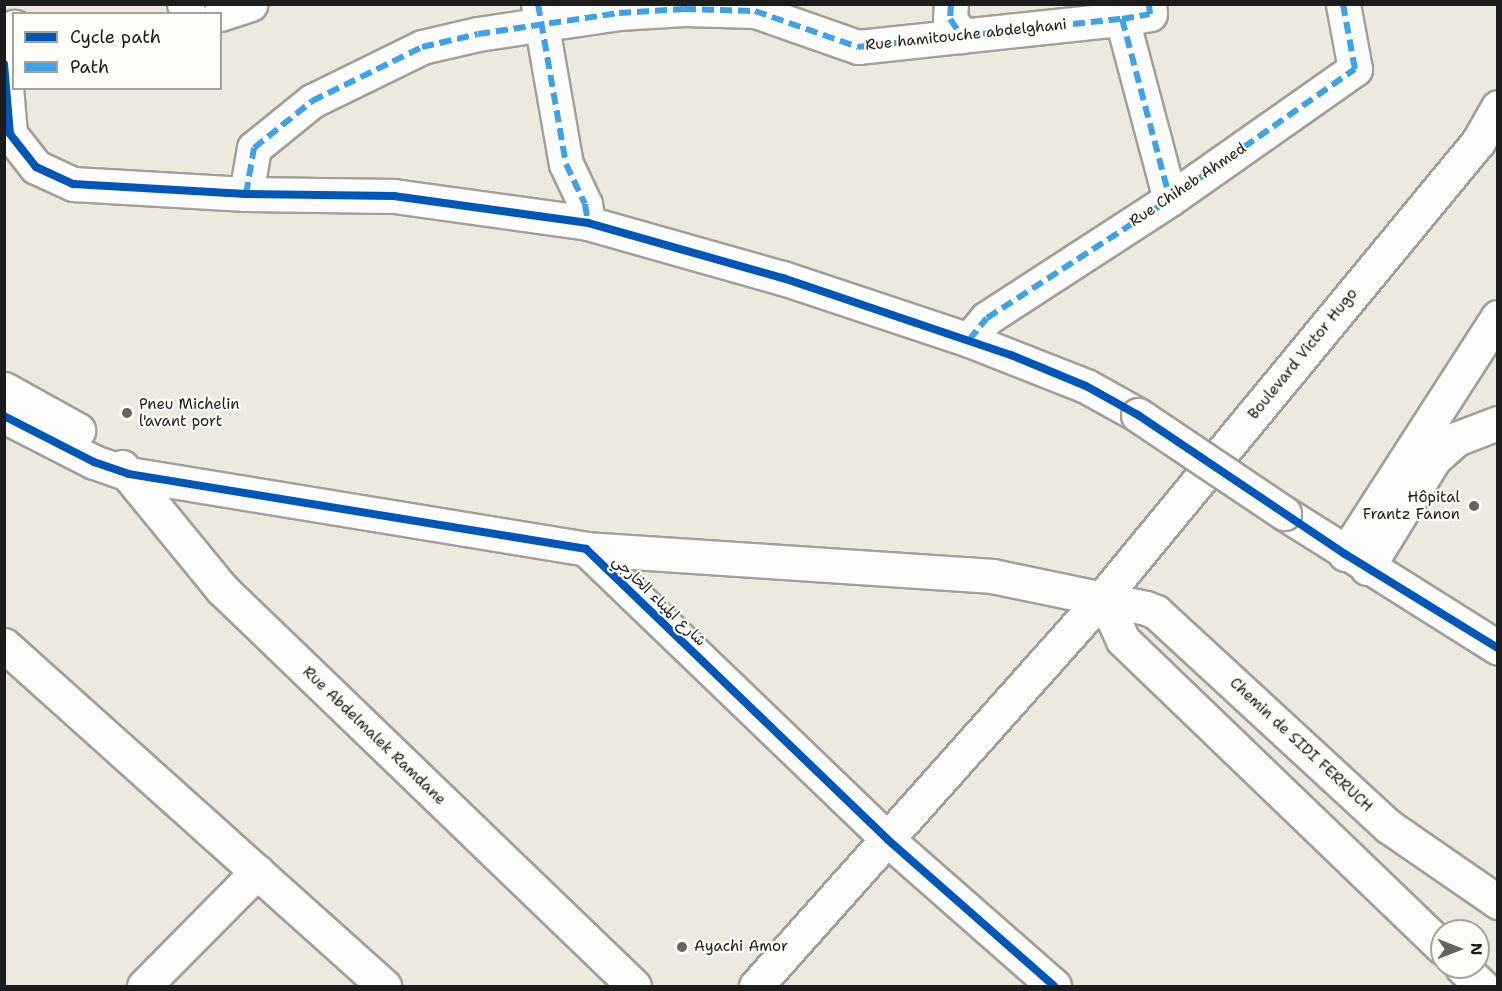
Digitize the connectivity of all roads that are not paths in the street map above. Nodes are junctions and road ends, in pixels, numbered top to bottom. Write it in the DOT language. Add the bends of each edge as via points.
graph roads {
  1 [pos="250,4"];
  2 [pos="951,4"];
  3 [pos="1343,4"];
  4 [pos="652,8"];
  5 [pos="1140,12"];
  6 [pos="222,13"];
  7 [pos="541,14"];
  8 [pos="12,33"];
  9 [pos="962,36"];
  10 [pos="4,56"];
  11 [pos="4,64"];
  12 [pos="1497,107"];
  13 [pos="246,194"];
  14 [pos="1170,199"];
  15 [pos="588,223"];
  16 [pos="1497,316"];
  17 [pos="969,340"];
  18 [pos="4,389"];
  19 [pos="4,416"];
  20 [pos="1497,423"];
  21 [pos="129,474"];
  22 [pos="586,549"];
  23 [pos="1356,561"];
  24 [pos="1102,597"];
  25 [pos="4,645"];
  26 [pos="1497,648"];
  27 [pos="1388,826"];
  28 [pos="888,840"];
  29 [pos="1360,866"];
  30 [pos="257,872"];
  31 [pos="1497,902"];
  32 [pos="1430,935"];
  33 [pos="144,987"];
  34 [pos="384,987"];
  35 [pos="634,987"];
  36 [pos="756,987"];
  37 [pos="1054,987"];
  1 -- 6 [label="street"];
  2 -- 9 [label="street" via="950,19"];
  3 -- 14 [label="street, Rue Chiheb Ahmed" via="1355,69"];
  4 -- 7 [label="street, Rue hamitouche abdelghani"];
  4 -- 9 [label="street, Rue hamitouche abdelghani" via="755,11 858,47"];
  5 -- 9 [label="street, Rue hamitouche abdelghani"];
  5 -- 14 [label="street"];
  7 -- 13 [label="street, Rue hamitouche abdelghani" via="422,47 312,101 254,148"];
  7 -- 15 [label="street" via="566,164 585,204"];
  8 -- 10 [label="street"];
  11 -- 13 [label="street" via="10,134 36,167 54,178 94,186"];
  12 -- 24 [label="street, Boulevard Victor Hugo" via="1478,142"];
  13 -- 15 [label="street" via="394,196"];
  14 -- 17 [label="street, Rue Chiheb Ahmed" via="987,318"];
  15 -- 17 [label="street" via="783,278"];
  16 -- 23 [label="street"];
  17 -- 23 [label="street, bridge" via="1086,386 1138,415"];
  18 -- 21 [label="street, Rue Abdelmalek Ramdane" via="90,437"];
  19 -- 21 [label="street" via="88,459"];
  20 -- 23 [label="street" via="1456,439 1434,459"];
  21 -- 22 [label="street"];
  21 -- 35 [label="street, Rue Abdelmalek Ramdane" via="222,589"];
  22 -- 24 [label="street, Chemin de SIDI FERRUCH" via="992,576"];
  22 -- 28 [label="street, شارع الميناء الخارجي"];
  23 -- 26 [label="street"];
  24 -- 27 [label="street, Chemin de SIDI FERRUCH" via="1156,612"];
  24 -- 28 [label="street, Boulevard Victor Hugo"];
  24 -- 29 [label="street" via="1123,640"];
  25 -- 30 [label="street"];
  27 -- 29 [label="street"];
  27 -- 31 [label="street, Chemin de SIDI FERRUCH"];
  28 -- 36 [label="street, Boulevard Victor Hugo"];
  28 -- 37 [label="street, شارع الميناء الخارجي"];
  29 -- 32 [label="street"];
  30 -- 33 [label="street"];
  30 -- 34 [label="street"];
}
